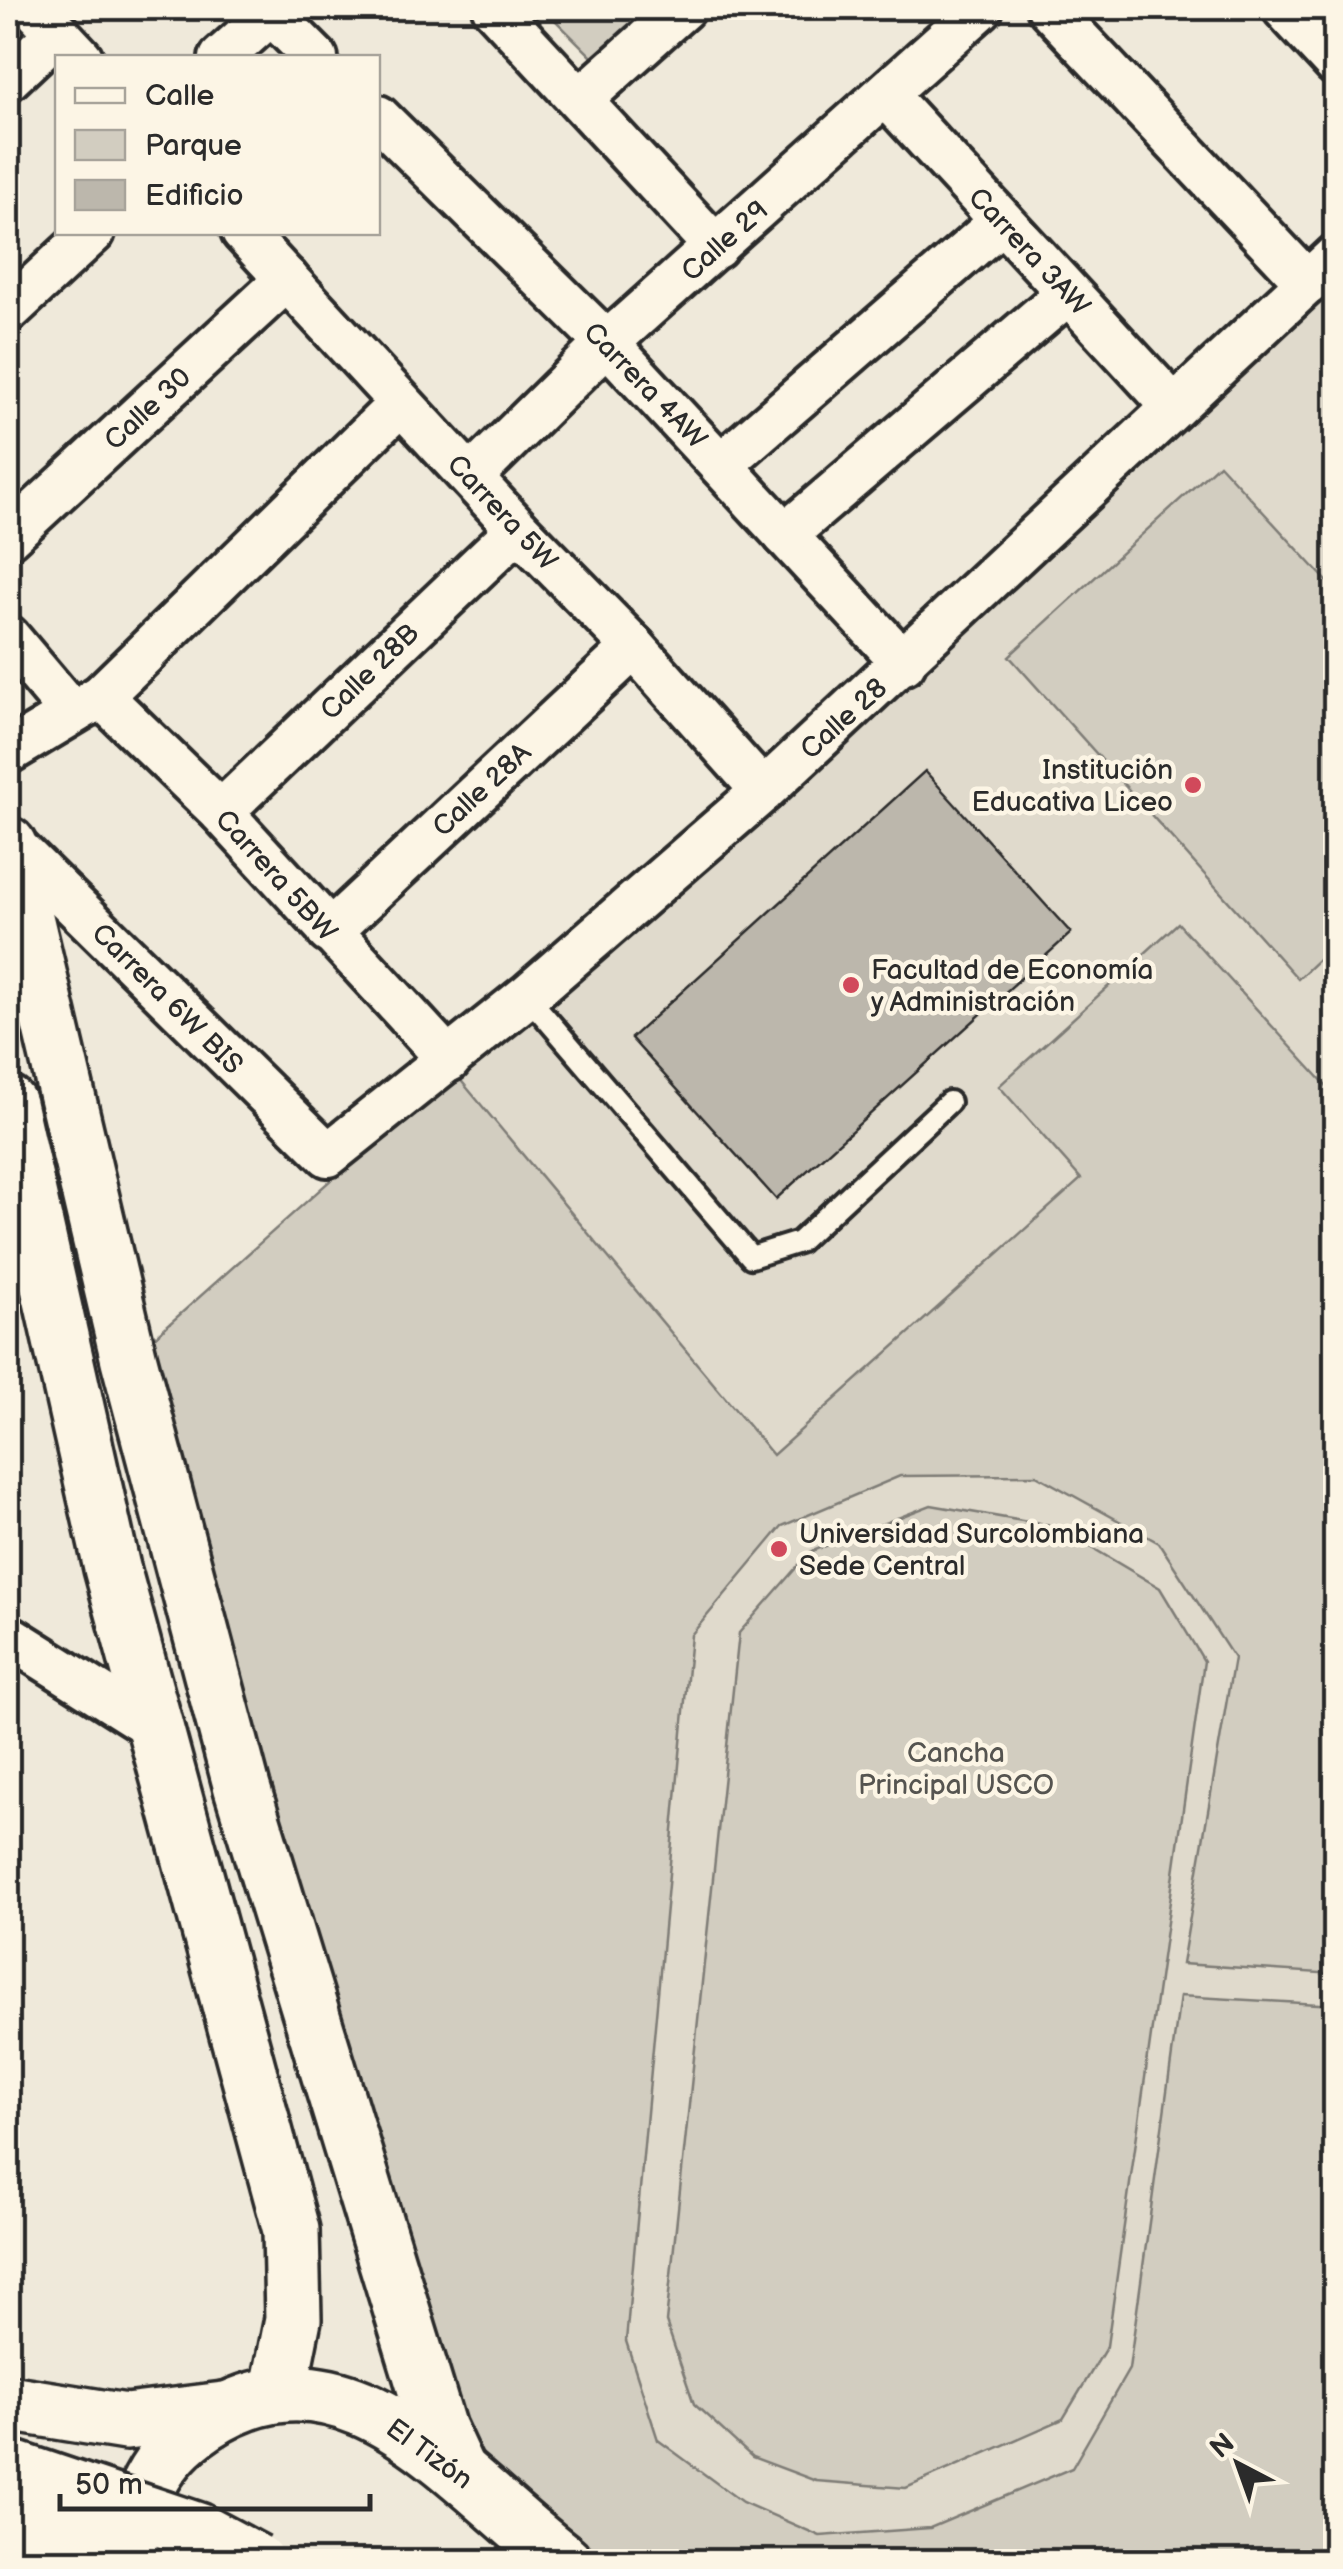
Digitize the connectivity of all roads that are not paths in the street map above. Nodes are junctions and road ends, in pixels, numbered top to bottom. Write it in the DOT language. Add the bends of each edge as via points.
graph roads {
  1 [pos="494,8"];
  2 [pos="684,8"];
  3 [pos="981,8"];
  4 [pos="1049,8"];
  5 [pos="1284,8"];
  6 [pos="271,9"];
  7 [pos="58,32"];
  8 [pos="1330,48"];
  9 [pos="224,55"];
  10 [pos="313,55"];
  11 [pos="8,79"];
  12 [pos="886,95"];
  13 [pos="581,99"];
  14 [pos="380,120"];
  15 [pos="1002,221"];
  16 [pos="91,235"];
  17 [pos="246,235"];
  18 [pos="716,247"];
  19 [pos="1322,270"];
  20 [pos="287,278"];
  21 [pos="1068,293"];
  22 [pos="8,310"];
  23 [pos="608,343"];
  24 [pos="400,404"];
  25 [pos="1174,407"];
  26 [pos="721,464"];
  27 [pos="471,478"];
  28 [pos="518,529"];
  29 [pos="784,536"];
  30 [pos="8,537"];
  31 [pos="8,636"];
  32 [pos="634,647"];
  33 [pos="904,663"];
  34 [pos="86,705"];
  35 [pos="8,752"];
  36 [pos="763,792"];
  37 [pos="220,812"];
  38 [pos="8,842"];
  39 [pos="328,932"];
  40 [pos="528,996"];
  41 [pos="449,1060"];
  42 [pos="949,1102"];
  43 [pos="8,1104"];
  44 [pos="328,1155"];
  45 [pos="8,1636"];
  46 [pos="154,1728"];
  47 [pos="278,2394"];
  48 [pos="8,2403"];
  49 [pos="224,2410"];
  50 [pos="8,2467"];
  51 [pos="457,2470"];
  52 [pos="8,2515"];
  53 [pos="133,2562"];
  54 [pos="256,2562"];
  55 [pos="564,2562"];
  1 -- 13 [label="street"];
  2 -- 13 [label="street"];
  3 -- 12 [label="street, Calle 29"];
  4 -- 19 [label="street"];
  5 -- 8 [label="street"];
  6 -- 9 [label="street"];
  6 -- 10 [label="street"];
  7 -- 11 [label="street"];
  12 -- 15 [label="street, Carrera 3AW"];
  12 -- 18 [label="street, Calle 29"];
  13 -- 18 [label="street"];
  14 -- 23 [label="street, Carrera 4AW"];
  15 -- 21 [label="street, Carrera 3AW"];
  15 -- 26 [label="street"];
  16 -- 22 [label="street"];
  17 -- 20 [label="street, Carrera 5W"];
  18 -- 23 [label="street, Calle 29"];
  19 -- 25 [label="street, Calle 28"];
  20 -- 24 [label="street, Carrera 5W"];
  20 -- 30 [label="street, Calle 30"];
  21 -- 25 [label="street, Carrera 3AW"];
  21 -- 29 [label="street"];
  23 -- 26 [label="street, Carrera 4AW"];
  23 -- 27 [label="street, Calle 29"];
  24 -- 27 [label="street, Carrera 5W"];
  24 -- 34 [label="street"];
  25 -- 33 [label="street, Calle 28"];
  26 -- 29 [label="street, Carrera 4AW"];
  27 -- 28 [label="street, Carrera 5W"];
  28 -- 32 [label="street, Carrera 5W"];
  28 -- 37 [label="street, Calle 28B"];
  29 -- 33 [label="street, Carrera 4AW"];
  31 -- 34 [label="street, Carrera 5BW"];
  32 -- 36 [label="street, Carrera 5W"];
  32 -- 39 [label="street, Calle 28A"];
  33 -- 36 [label="street, Calle 28"];
  34 -- 35 [label="street"];
  34 -- 37 [label="street, Carrera 5BW"];
  36 -- 40 [label="street, Calle 28"];
  37 -- 39 [label="street, Carrera 5BW"];
  38 -- 44 [label="street, Carrera 6W BIS"];
  38 -- 51 [label="main road" via="129,1360 242,1788 438,2429"];
  39 -- 41 [label="street, Carrera 5BW"];
  40 -- 41 [label="street, Calle 28"];
  40 -- 42 [label="lane" via="750,1257 799,1242"];
  41 -- 44 [label="street, Calle 28"];
  43 -- 46 [label="main road"];
  45 -- 46 [label="street"];
  46 -- 47 [label="main road" via="290,2230 293,2319"];
  47 -- 49 [label="main road, El Tizón"];
  47 -- 51 [label="main road, El Tizón" via="334,2396 400,2426"];
  48 -- 49 [label="main road" via="126,2422"];
  49 -- 53 [label="main road, El Tizón" via="183,2438 153,2474 133,2522"];
  50 -- 54 [label="main road, bridge" via="198,2531"];
  51 -- 55 [label="main road, El Tizón"];
  52 -- 53 [label="main road, bridge"];
}
